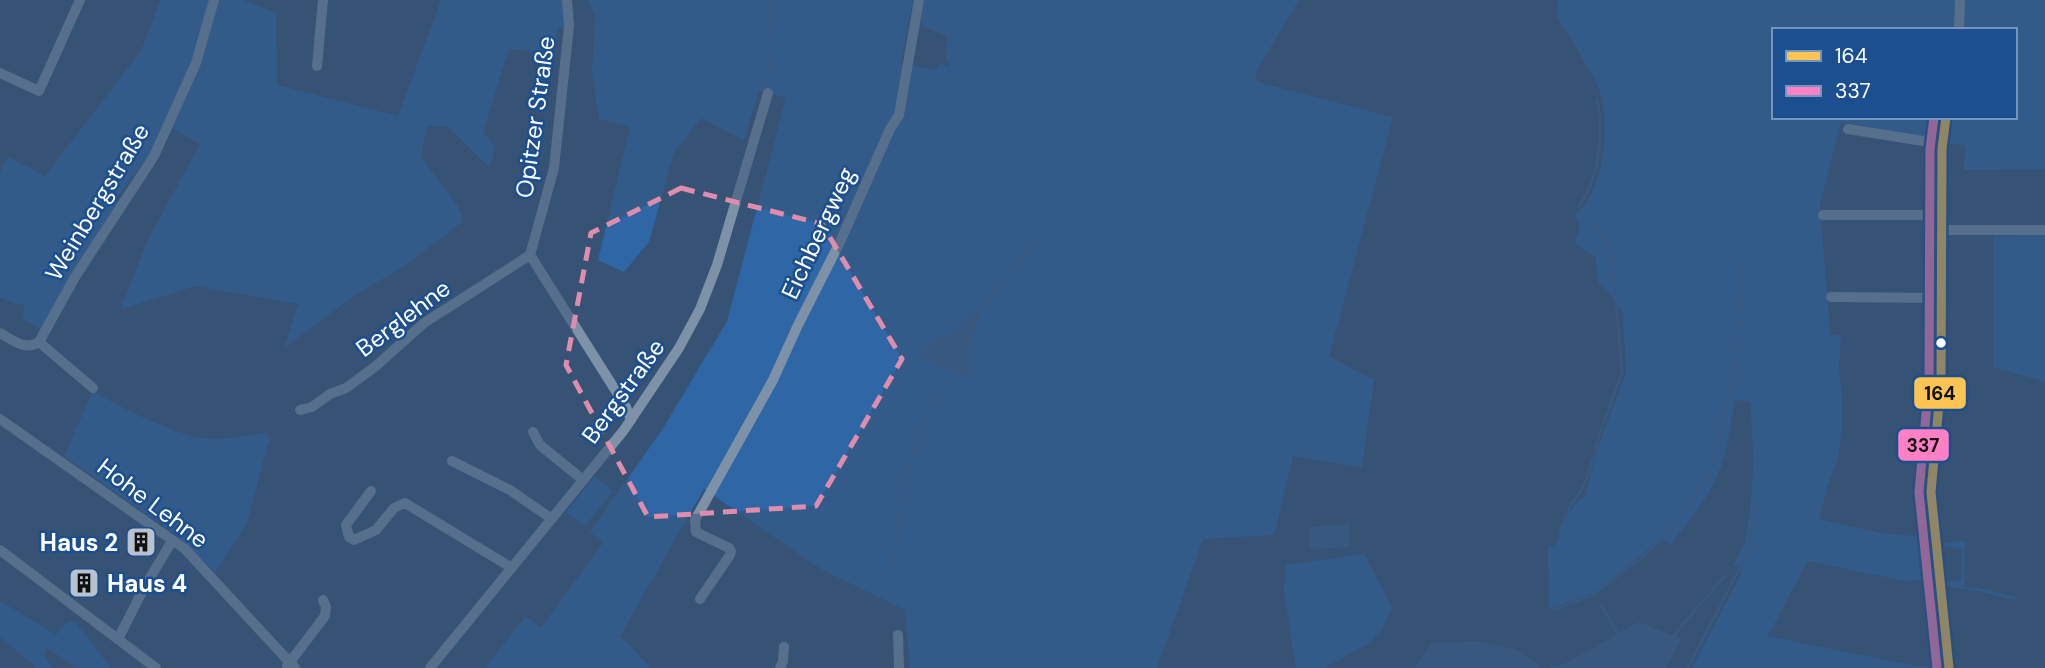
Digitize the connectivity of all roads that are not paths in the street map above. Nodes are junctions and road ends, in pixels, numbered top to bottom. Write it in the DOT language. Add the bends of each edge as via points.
graph roads {
  1 [pos="80,0"];
  2 [pos="214,0"];
  3 [pos="323,0"];
  4 [pos="567,0"];
  5 [pos="919,0"];
  6 [pos="1960,0"];
  7 [pos="1959,28"];
  8 [pos="317,66"];
  9 [pos="0,73"];
  10 [pos="768,93"];
  11 [pos="1946,119"];
  12 [pos="1848,129"];
  13 [pos="1942,144"];
  14 [pos="1823,215"];
  15 [pos="1942,215"];
  16 [pos="1942,230"];
  17 [pos="2045,230"];
  18 [pos="530,255"];
  19 [pos="1831,297"];
  20 [pos="1942,298"];
  21 [pos="0,333"];
  22 [pos="39,342"];
  23 [pos="93,388"];
  24 [pos="300,410"];
  25 [pos="0,419"];
  26 [pos="631,420"];
  27 [pos="533,432"];
  28 [pos="452,461"];
  29 [pos="583,480"];
  30 [pos="371,491"];
  31 [pos="552,519"];
  32 [pos="172,541"];
  33 [pos="0,550"];
  34 [pos="512,568"];
  35 [pos="700,599"];
  36 [pos="323,600"];
  37 [pos="898,635"];
  38 [pos="118,639"];
  39 [pos="784,647"];
  40 [pos="290,666"];
  41 [pos="156,668"];
  42 [pos="430,668"];
  43 [pos="780,668"];
  44 [pos="900,668"];
  45 [pos="1949,668"];
  1 -- 9 [label="street" via="39,91"];
  2 -- 22 [label="street, Weinbergstraße" via="196,63 154,156 75,277"];
  3 -- 8 [label="street"];
  4 -- 18 [label="street, Opitzer Straße" via="569,26 554,168"];
  5 -- 35 [label="street, Eichbergweg" via="899,115 772,380 695,520 696,532 729,548 730,555"];
  6 -- 7 [label="street"];
  10 -- 26 [label="street, Bergstraße" via="700,309"];
  11 -- 13 [label="street"];
  12 -- 13 [label="street"];
  13 -- 15 [label="street"];
  14 -- 15 [label="street"];
  15 -- 16 [label="street"];
  16 -- 17 [label="street"];
  16 -- 20 [label="street"];
  18 -- 24 [label="street, Berglehne" via="424,323 345,388"];
  18 -- 26 [label="street"];
  19 -- 20 [label="street"];
  20 -- 45 [label="street" via="1931,492"];
  21 -- 22 [label="street" via="20,345"];
  22 -- 23 [label="street"];
  25 -- 32 [label="street, Hohe Lehne"];
  26 -- 29 [label="street, Bergstraße"];
  27 -- 29 [label="street" via="540,445"];
  28 -- 31 [label="street" via="510,490"];
  29 -- 31 [label="street, Bergstraße"];
  30 -- 34 [label="street" via="346,525 354,540 376,530 394,508 405,503"];
  31 -- 34 [label="street, Bergstraße"];
  32 -- 38 [label="street"];
  32 -- 40 [label="street, Hohe Lehne" via="185,549"];
  33 -- 38 [label="street"];
  34 -- 42 [label="street, Bergstraße"];
  36 -- 40 [label="street" via="325,616"];
  37 -- 44 [label="street"];
  38 -- 41 [label="street"];
  39 -- 43 [label="street"];
}
